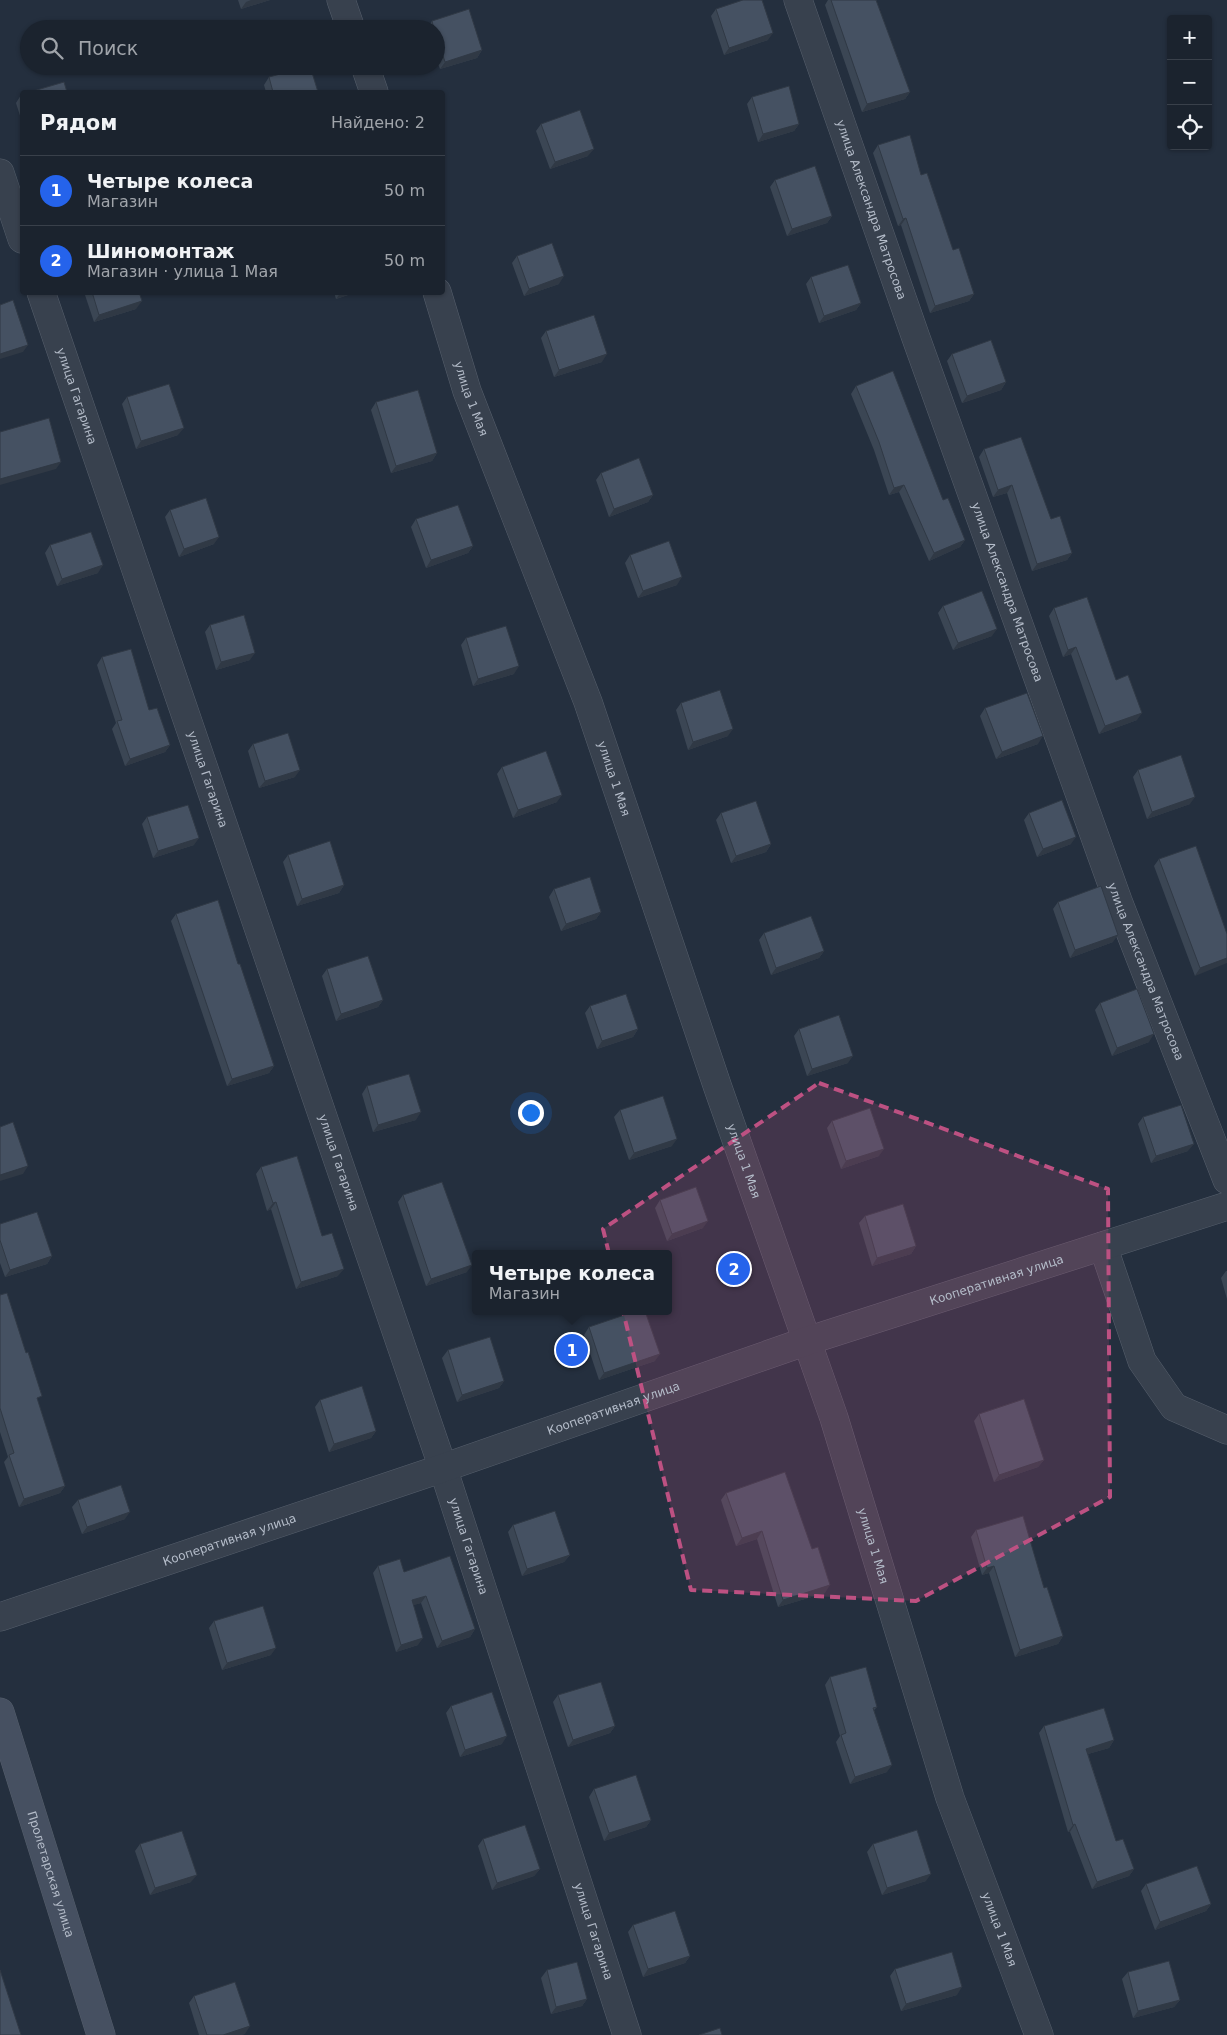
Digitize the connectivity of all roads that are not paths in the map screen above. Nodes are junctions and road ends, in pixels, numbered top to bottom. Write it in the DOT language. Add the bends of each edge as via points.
graph roads {
  1 [pos="341,0"];
  2 [pos="798,0"];
  3 [pos="348,20"];
  4 [pos="367,75"];
  5 [pos="373,90"];
  6 [pos="0,173"];
  7 [pos="20,233"];
  8 [pos="42,295"];
  9 [pos="438,295"];
  10 [pos="1227,1180"];
  11 [pos="1227,1206"];
  12 [pos="1103,1246"];
  13 [pos="807,1341"];
  14 [pos="1227,1430"];
  15 [pos="443,1468"];
  16 [pos="0,1617"];
  17 [pos="0,1712"];
  18 [pos="102,2035"];
  19 [pos="627,2035"];
  20 [pos="1039,2035"];
  1 -- 3 [label="street"];
  2 -- 10 [label="street, улица Александра Матросова" via="1118,901"];
  4 -- 5 [label="street"];
  6 -- 7 [label="street"];
  8 -- 15 [label="street, улица Гагарина"];
  9 -- 13 [label="street, улица 1 Мая" via="467,390 588,702"];
  11 -- 12 [label="street, Кооперативная улица"];
  12 -- 13 [label="street, Кооперативная улица"];
  12 -- 14 [label="street" via="1142,1361 1174,1407"];
  13 -- 15 [label="street, Кооперативная улица"];
  13 -- 20 [label="street, улица 1 Мая" via="950,1798"];
  15 -- 16 [label="street, Кооперативная улица"];
  15 -- 19 [label="street, улица Гагарина"];
  17 -- 18 [label="main road, Пролетарская улица"];
}
